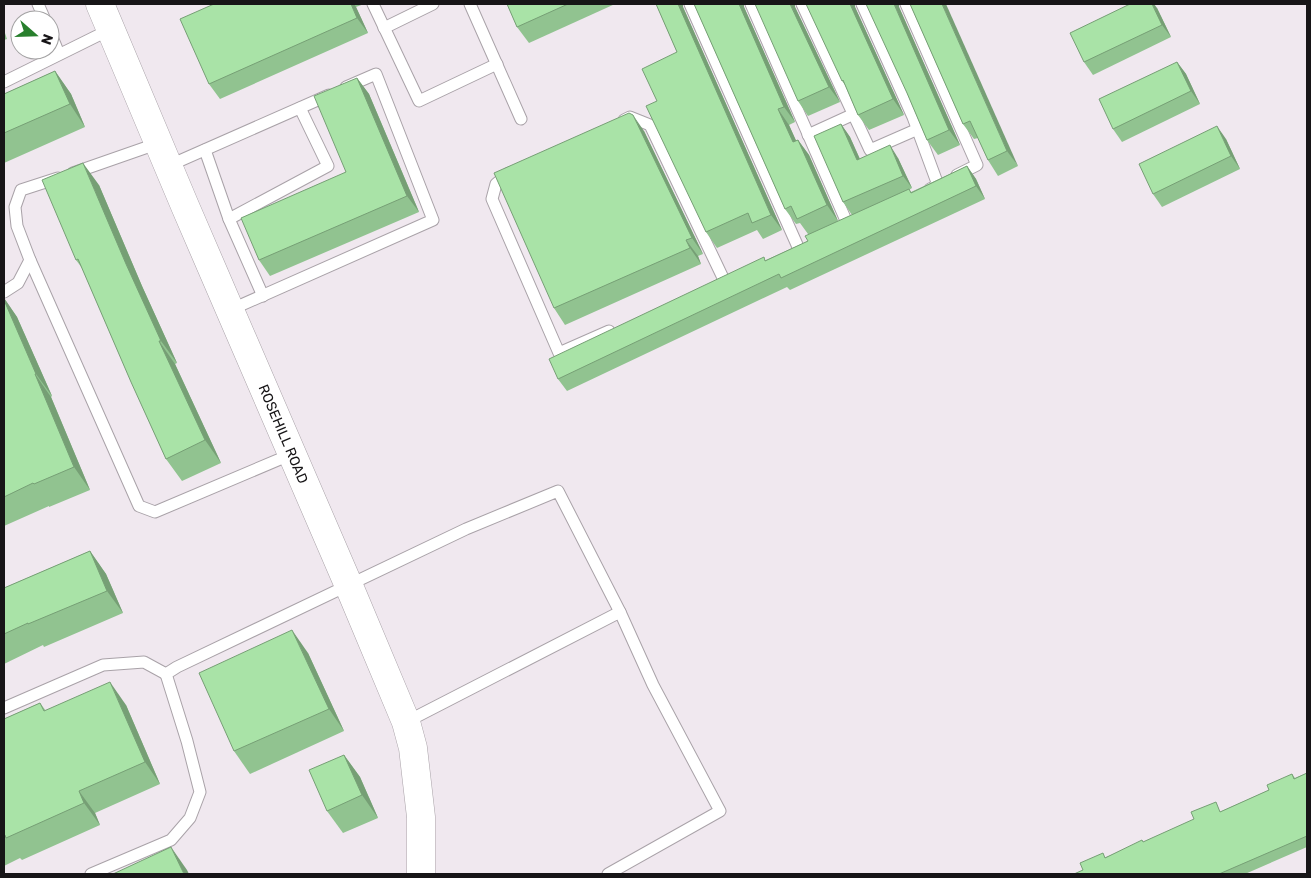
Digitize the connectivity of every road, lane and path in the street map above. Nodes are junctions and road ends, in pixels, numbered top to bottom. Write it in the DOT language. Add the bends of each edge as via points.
graph roads {
  1 [pos="100,4"];
  2 [pos="373,4"];
  3 [pos="433,4"];
  4 [pos="470,4"];
  5 [pos="690,4"];
  6 [pos="751,4"];
  7 [pos="802,4"];
  8 [pos="862,4"];
  9 [pos="906,4"];
  10 [pos="384,28"];
  11 [pos="110,29"];
  12 [pos="60,54"];
  13 [pos="48,60"];
  14 [pos="497,64"];
  15 [pos="4,82"];
  16 [pos="300,108"];
  17 [pos="854,114"];
  18 [pos="521,119"];
  19 [pos="612,125"];
  20 [pos="918,129"];
  21 [pos="808,135"];
  22 [pos="205,150"];
  23 [pos="163,154"];
  24 [pos="516,170"];
  25 [pos="938,185"];
  26 [pos="920,193"];
  27 [pos="229,219"];
  28 [pos="848,225"];
  29 [pos="798,247"];
  30 [pos="30,260"];
  31 [pos="724,280"];
  32 [pos="4,292"];
  33 [pos="263,296"];
  34 [pos="230,310"];
  35 [pos="620,326"];
  36 [pos="292,454"];
  37 [pos="349,586"];
  38 [pos="620,612"];
  39 [pos="166,674"];
  40 [pos="4,708"];
  41 [pos="406,722"];
  42 [pos="91,874"];
  43 [pos="421,874"];
  44 [pos="608,874"];
  1 -- 11 [label="street, ROSEHILL ROAD"];
  2 -- 10 [label="lane"];
  3 -- 10 [label="lane"];
  4 -- 14 [label="lane"];
  5 -- 29 [label="lane"];
  6 -- 21 [label="lane"];
  7 -- 17 [label="lane"];
  8 -- 20 [label="lane"];
  9 -- 25 [label="lane" via="977,165"];
  10 -- 14 [label="lane" via="419,101"];
  11 -- 12 [label="lane"];
  11 -- 23 [label="street, ROSEHILL ROAD"];
  13 -- 15 [label="lane"];
  14 -- 18 [label="lane"];
  16 -- 22 [label="lane"];
  16 -- 27 [label="lane" via="328,166"];
  16 -- 33 [label="lane" via="376,74 434,220"];
  17 -- 20 [label="lane" via="870,150"];
  17 -- 21 [label="lane"];
  19 -- 31 [label="lane" via="630,117 650,125"];
  20 -- 25 [label="lane"];
  21 -- 28 [label="lane"];
  22 -- 23 [label="lane"];
  22 -- 27 [label="lane"];
  23 -- 30 [label="lane" via="94,166 21,190 14,207"];
  23 -- 34 [label="street, ROSEHILL ROAD"];
  24 -- 35 [label="lane" via="496,184 492,199 559,353"];
  25 -- 26 [label="lane"];
  27 -- 33 [label="lane"];
  30 -- 32 [label="lane" via="18,283"];
  30 -- 36 [label="lane" via="139,506 155,512"];
  33 -- 34 [label="lane"];
  34 -- 36 [label="street, ROSEHILL ROAD"];
  36 -- 37 [label="street, ROSEHILL ROAD"];
  37 -- 38 [label="lane" via="466,529 558,491"];
  37 -- 39 [label="lane"];
  37 -- 41 [label="street, ROSEHILL ROAD"];
  38 -- 41 [label="lane"];
  38 -- 44 [label="lane" via="653,685 720,811"];
  39 -- 40 [label="lane" via="144,662 104,665"];
  39 -- 42 [label="lane" via="200,792 190,818 171,840"];
  41 -- 43 [label="street, ROSEHILL ROAD" via="413,748 421,816"];
}
